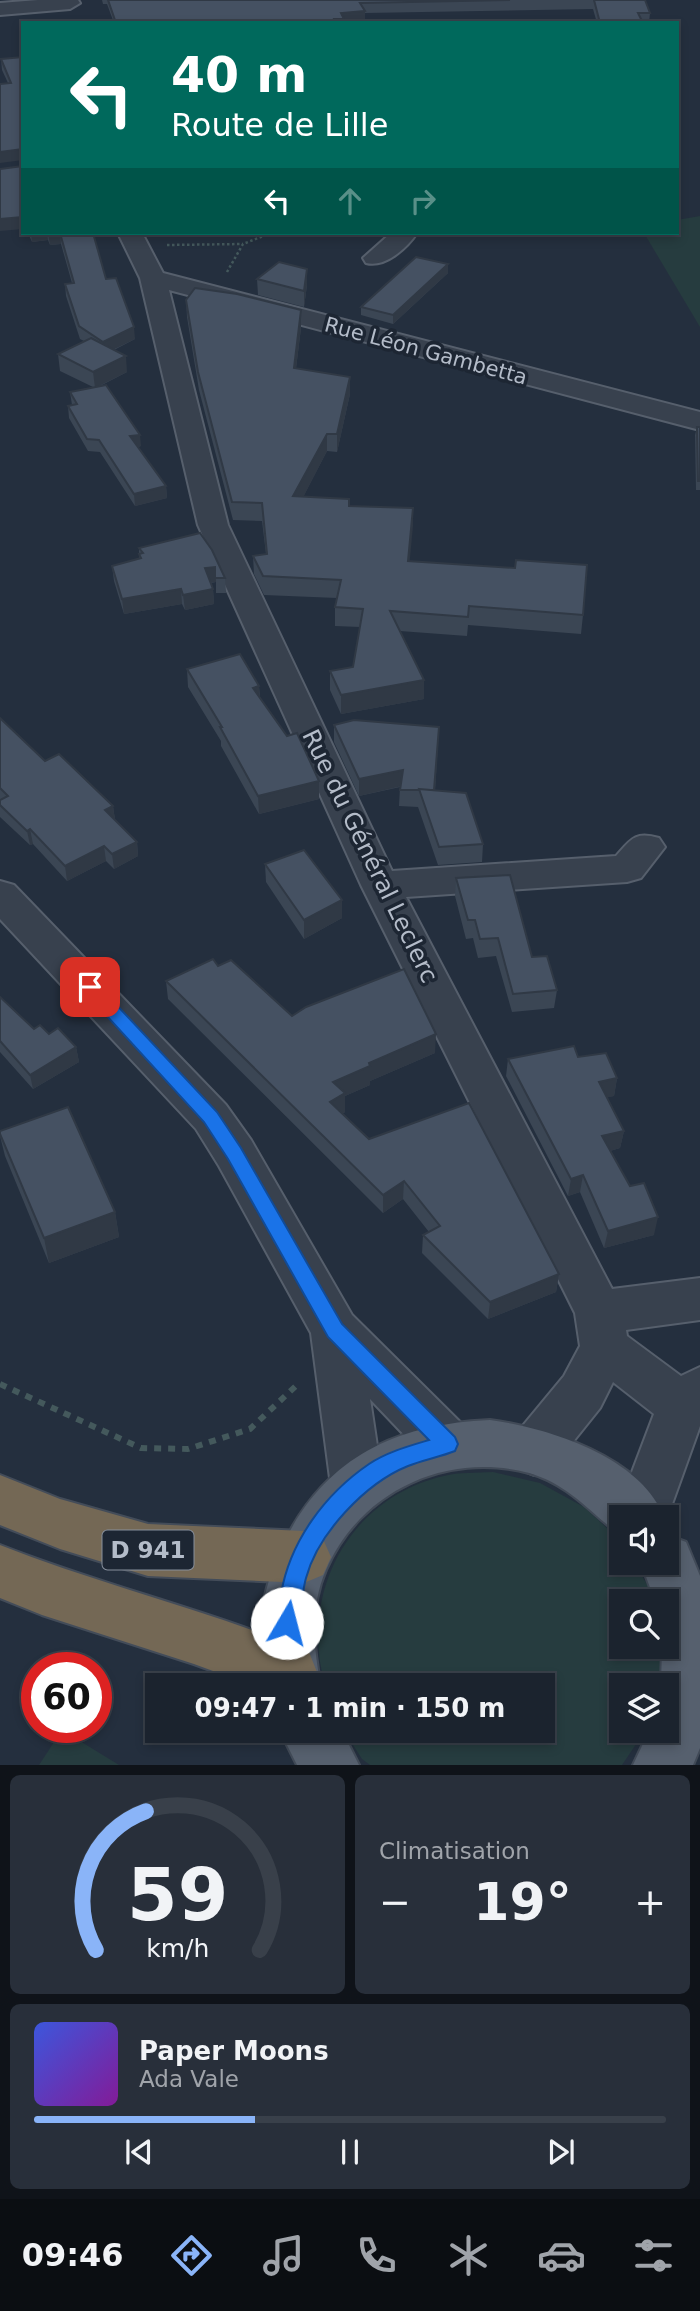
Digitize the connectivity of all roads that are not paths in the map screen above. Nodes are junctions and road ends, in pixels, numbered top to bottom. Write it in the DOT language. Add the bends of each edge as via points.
graph roads {
  1 [pos="69,2"];
  2 [pos="0,9"];
  3 [pos="78,21"];
  4 [pos="403,235"];
  5 [pos="140,252"];
  6 [pos="375,258"];
  7 [pos="700,421"];
  8 [pos="646,846"];
  9 [pos="380,885"];
  10 [pos="0,895"];
  11 [pos="700,1300"];
  12 [pos="335,1330"];
  13 [pos="602,1330"];
  14 [pos="691,1398"];
  15 [pos="447,1444"];
  16 [pos="534,1451"];
  17 [pos="357,1486"];
  18 [pos="0,1500"];
  19 [pos="626,1505"];
  20 [pos="644,1505"];
  21 [pos="304,1558"];
  22 [pos="0,1571"];
  23 [pos="674,1575"];
  24 [pos="277,1673"];
  25 [pos="290,1673"];
  26 [pos="695,1689"];
  27 [pos="316,1743"];
  28 [pos="330,1765"];
  29 [pos="662,1765"];
  1 -- 2 [label="street"];
  1 -- 3 [label="street"];
  4 -- 6 [label="street"];
  5 -- 7 [label="street, Rue Léon Gambetta"];
  5 -- 9 [label="street, Rue du Général Leclerc" via="214,525"];
  8 -- 9 [label="street" via="627,869"];
  9 -- 13 [label="street, Rue du Général Leclerc"];
  10 -- 12 [label="street" via="211,1117"];
  11 -- 13 [label="street"];
  12 -- 15 [label="street"];
  12 -- 17 [label="street"];
  13 -- 14 [label="street"];
  13 -- 16 [label="street" via="582,1392"];
  14 -- 20 [label="street"];
  15 -- 16 [label="main road" via="500,1444"];
  15 -- 17 [label="main road" via="405,1457"];
  16 -- 19 [label="main road" via="592,1477"];
  17 -- 21 [label="main road" via="326,1516"];
  18 -- 21 [label="highway, D 941" via="148,1550"];
  21 -- 25 [label="main road" via="288,1607"];
  22 -- 24 [label="highway, D 941" via="194,1636"];
  23 -- 26 [label="main road" via="690,1628"];
  26 -- 29 [label="main road"];
  27 -- 28 [label="main road"];
}
